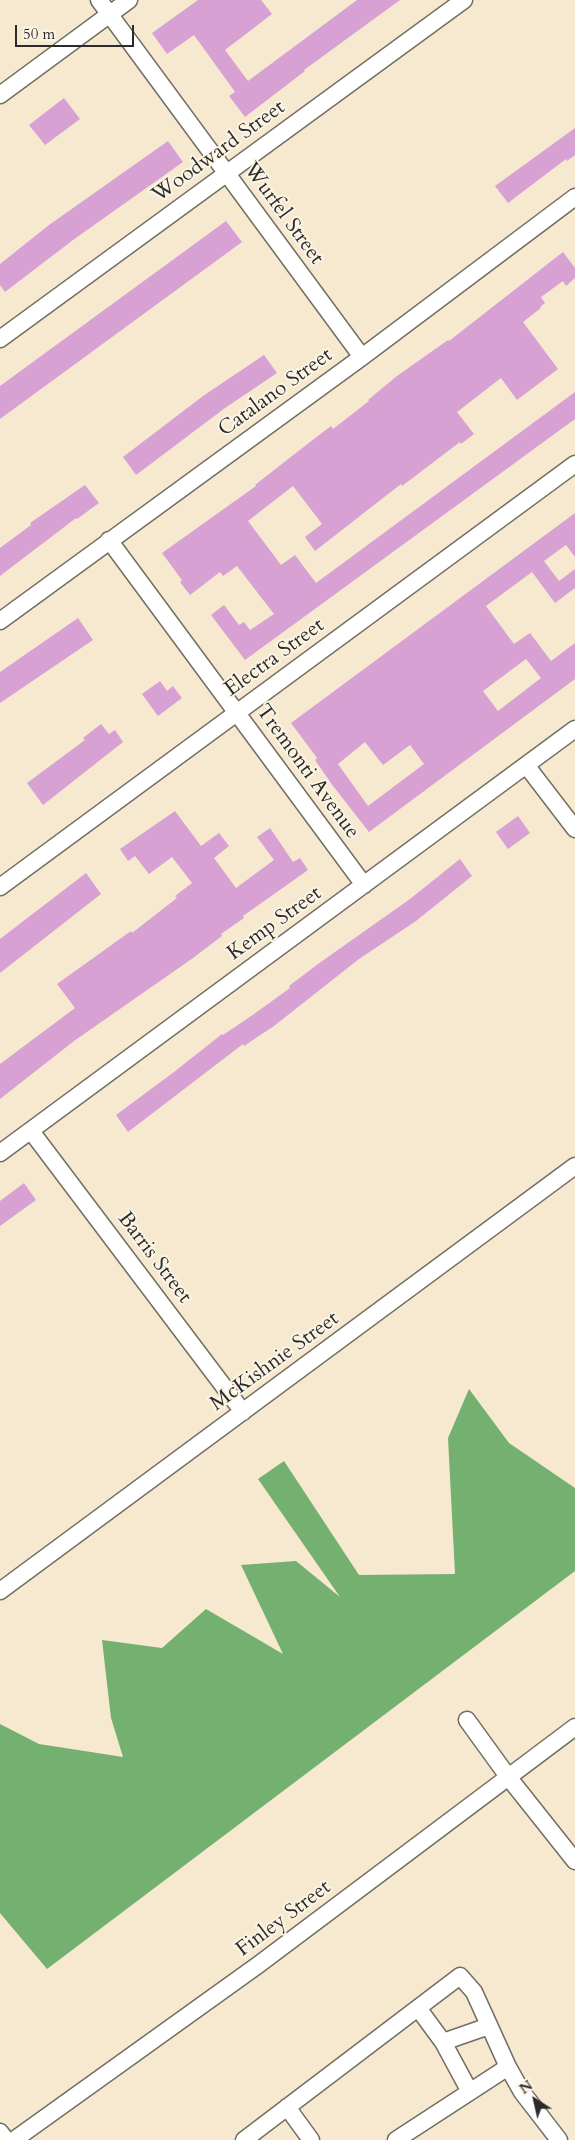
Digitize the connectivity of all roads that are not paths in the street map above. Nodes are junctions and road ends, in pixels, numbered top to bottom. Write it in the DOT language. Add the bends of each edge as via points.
graph roads {
  1 [pos="99,0"];
  2 [pos="129,0"];
  3 [pos="464,0"];
  4 [pos="110,14"];
  5 [pos="0,96"];
  6 [pos="226,172"];
  7 [pos="574,199"];
  8 [pos="0,339"];
  9 [pos="362,357"];
  10 [pos="575,464"];
  11 [pos="109,540"];
  12 [pos="0,621"];
  13 [pos="237,713"];
  14 [pos="575,729"];
  15 [pos="526,765"];
  16 [pos="575,829"];
  17 [pos="364,885"];
  18 [pos="0,887"];
  19 [pos="31,1130"];
  20 [pos="0,1153"];
  21 [pos="575,1166"];
  22 [pos="243,1412"];
  23 [pos="0,1591"];
  24 [pos="467,1720"];
  25 [pos="575,1728"];
  26 [pos="508,1778"];
  27 [pos="575,1861"];
  28 [pos="418,2008"];
  29 [pos="489,2026"];
  30 [pos="444,2042"];
  31 [pos="508,2067"];
  32 [pos="470,2092"];
  33 [pos="287,2107"];
  34 [pos="0,2132"];
  35 [pos="6,2140"];
  36 [pos="14,2140"];
  37 [pos="244,2140"];
  38 [pos="311,2140"];
  39 [pos="396,2140"];
  40 [pos="559,2140"];
  1 -- 4 [label="street, Wurfel Street"];
  2 -- 4 [label="street"];
  3 -- 6 [label="street, Woodward Street"];
  4 -- 5 [label="street"];
  4 -- 6 [label="street, Wurfel Street"];
  6 -- 8 [label="street, Woodward Street"];
  6 -- 9 [label="street, Wurfel Street"];
  7 -- 9 [label="street, Catalano Street"];
  9 -- 11 [label="street, Catalano Street"];
  10 -- 13 [label="street, Electra Street"];
  11 -- 12 [label="street, Catalano Street"];
  11 -- 13 [label="street, Tremonti Avenue"];
  13 -- 17 [label="street, Tremonti Avenue"];
  13 -- 18 [label="street, Electra Street"];
  14 -- 15 [label="street, Kemp Street"];
  15 -- 16 [label="street"];
  15 -- 17 [label="street, Kemp Street"];
  17 -- 19 [label="street, Kemp Street"];
  19 -- 20 [label="street, Kemp Street"];
  19 -- 22 [label="street, Barris Street"];
  21 -- 22 [label="street, McKishnie Street"];
  22 -- 23 [label="street, McKishnie Street"];
  24 -- 26 [label="street"];
  25 -- 26 [label="street, Finley Street"];
  26 -- 27 [label="street"];
  26 -- 36 [label="street, Finley Street" via="258,1965"];
  28 -- 29 [label="street" via="460,1976 474,1992"];
  28 -- 30 [label="street"];
  28 -- 33 [label="street"];
  29 -- 30 [label="street"];
  29 -- 31 [label="street"];
  30 -- 32 [label="street"];
  31 -- 32 [label="street"];
  31 -- 40 [label="street" via="522,2092"];
  32 -- 39 [label="street"];
  33 -- 37 [label="street"];
  33 -- 38 [label="street"];
  34 -- 35 [label="street"];
}
